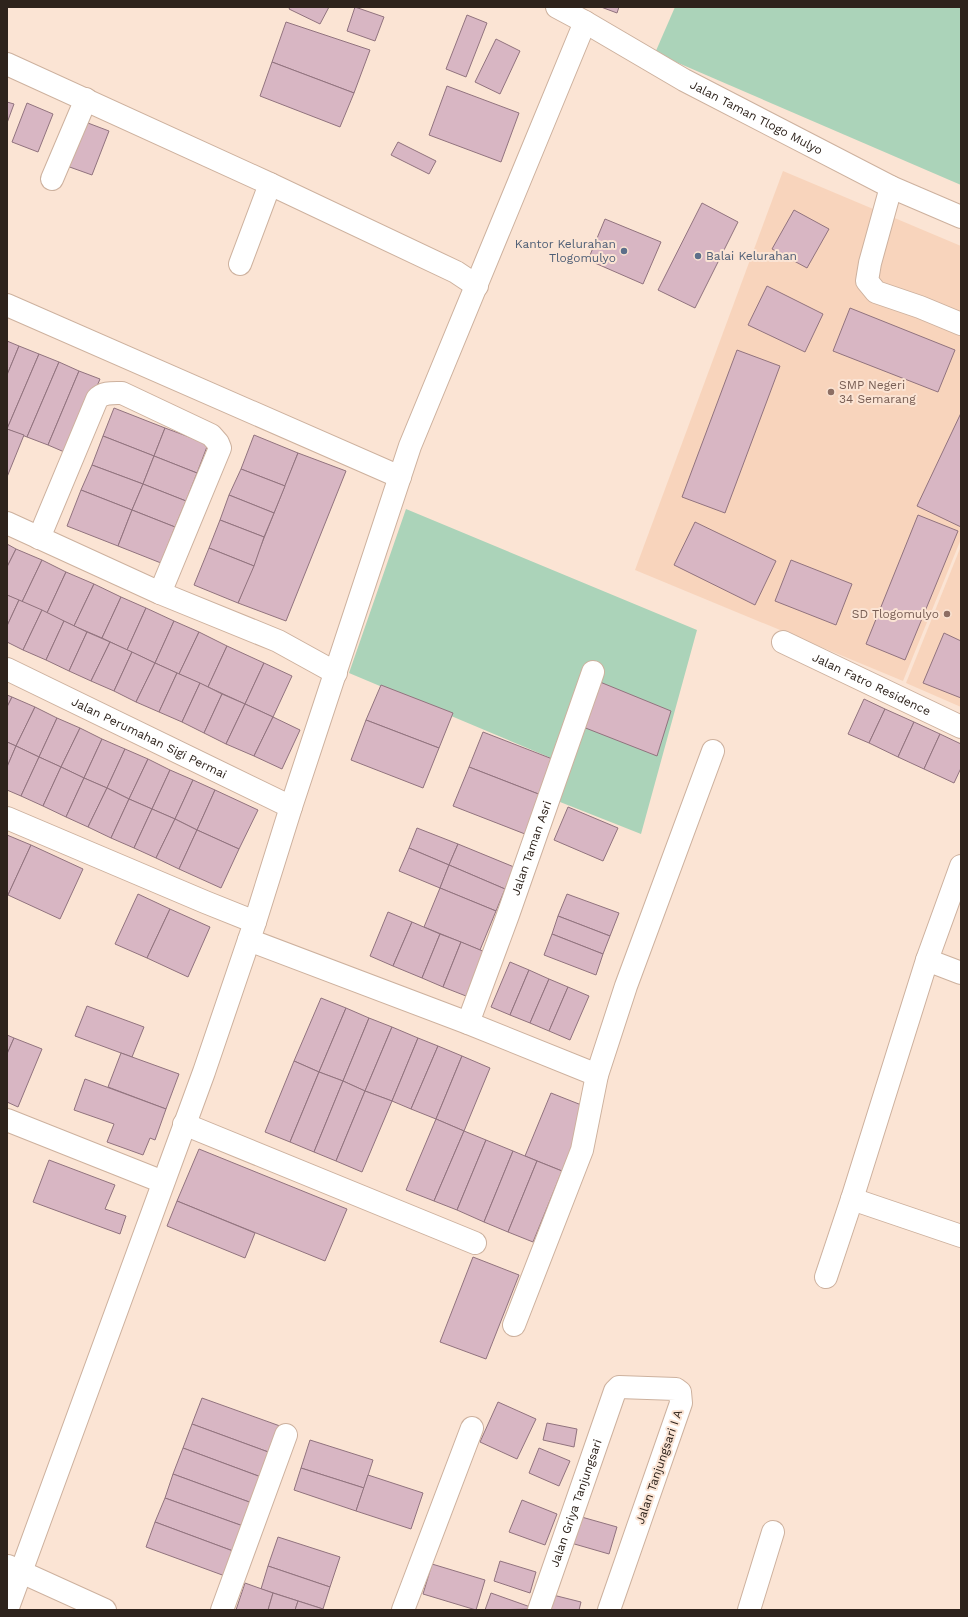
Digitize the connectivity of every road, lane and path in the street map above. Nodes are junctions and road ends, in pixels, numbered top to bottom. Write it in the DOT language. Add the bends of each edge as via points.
graph roads {
  1 [pos="556,7"];
  2 [pos="585,22"];
  3 [pos="7,64"];
  4 [pos="86,99"];
  5 [pos="52,179"];
  6 [pos="270,184"];
  7 [pos="891,187"];
  8 [pos="961,218"];
  9 [pos="240,264"];
  10 [pos="477,286"];
  11 [pos="7,305"];
  12 [pos="961,324"];
  13 [pos="400,477"];
  14 [pos="7,524"];
  15 [pos="38,538"];
  16 [pos="160,593"];
  17 [pos="783,642"];
  18 [pos="7,669"];
  19 [pos="593,672"];
  20 [pos="336,673"];
  21 [pos="961,727"];
  22 [pos="712,751"];
  23 [pos="291,807"];
  24 [pos="7,818"];
  25 [pos="961,866"];
  26 [pos="252,931"];
  27 [pos="927,960"];
  28 [pos="961,974"];
  29 [pos="468,1023"];
  30 [pos="597,1075"];
  31 [pos="7,1120"];
  32 [pos="184,1124"];
  33 [pos="163,1182"];
  34 [pos="852,1199"];
  35 [pos="959,1230"];
  36 [pos="476,1243"];
  37 [pos="826,1277"];
  38 [pos="514,1325"];
  39 [pos="614,1396"];
  40 [pos="472,1428"];
  41 [pos="286,1435"];
  42 [pos="773,1532"];
  43 [pos="14,1569"];
  44 [pos="7,1610"];
  45 [pos="105,1610"];
  46 [pos="222,1610"];
  47 [pos="404,1610"];
  48 [pos="538,1610"];
  49 [pos="609,1610"];
  50 [pos="748,1610"];
  1 -- 2 [label="street, Jalan Taman Tlogo Mulyo"];
  2 -- 7 [label="street, Jalan Taman Tlogo Mulyo" via="684,80"];
  2 -- 10 [label="street"];
  3 -- 4 [label="street"];
  4 -- 5 [label="street"];
  4 -- 6 [label="street"];
  6 -- 9 [label="street"];
  6 -- 10 [label="street" via="456,272"];
  7 -- 8 [label="street, Jalan Taman Tlogo Mulyo"];
  7 -- 12 [label="street" via="867,281 876,292"];
  10 -- 13 [label="street" via="410,446"];
  11 -- 13 [label="street"];
  13 -- 20 [label="street"];
  14 -- 15 [label="street"];
  15 -- 16 [label="street"];
  15 -- 16 [label="street" via="97,399 100,395 122,393 211,435 220,448"];
  16 -- 20 [label="street" via="278,641"];
  17 -- 21 [label="street, Jalan Fatro Residence"];
  18 -- 23 [label="street, Jalan Perumahan Sigi Permai"];
  19 -- 29 [label="street, Jalan Taman Asri"];
  20 -- 23 [label="street"];
  22 -- 30 [label="street" via="626,986"];
  23 -- 26 [label="street"];
  24 -- 26 [label="street" via="205,902"];
  25 -- 27 [label="street"];
  26 -- 29 [label="street"];
  26 -- 32 [label="street"];
  27 -- 28 [label="street"];
  27 -- 34 [label="street"];
  29 -- 30 [label="street"];
  30 -- 38 [label="street" via="582,1150"];
  31 -- 33 [label="street"];
  32 -- 33 [label="street"];
  32 -- 36 [label="street"];
  33 -- 43 [label="street"];
  34 -- 35 [label="street"];
  34 -- 37 [label="street"];
  39 -- 48 [label="street, Jalan Griya Tanjungsari"];
  39 -- 49 [label="street, Jalan Tanjungsari I A" via="619,1386 676,1389 680,1392 681,1403"];
  40 -- 47 [label="street"];
  41 -- 46 [label="street"];
  42 -- 50 [label="street"];
  43 -- 44 [label="street"];
  43 -- 45 [label="street"];
}
